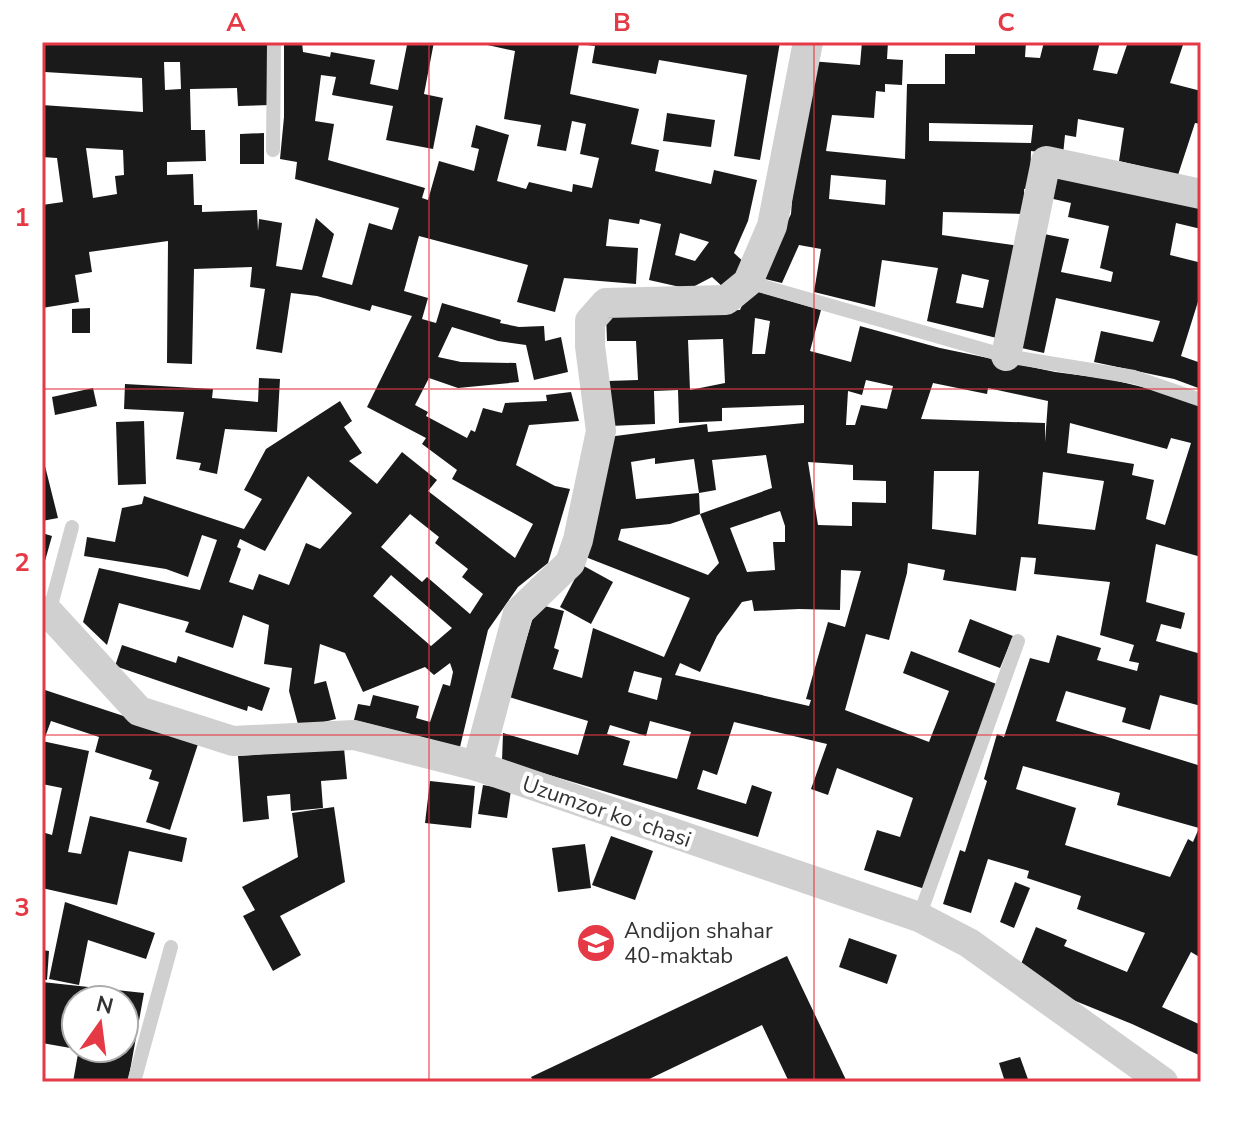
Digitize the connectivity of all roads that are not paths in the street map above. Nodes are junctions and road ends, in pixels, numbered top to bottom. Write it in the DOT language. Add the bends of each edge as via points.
graph roads {
  1 [pos="274,42"];
  2 [pos="808,42"];
  3 [pos="273,150"];
  4 [pos="1201,194"];
  5 [pos="748,282"];
  6 [pos="1006,356"];
  7 [pos="1201,400"];
  8 [pos="72,527"];
  9 [pos="46,612"];
  10 [pos="1018,641"];
  11 [pos="477,766"];
  12 [pos="919,917"];
  13 [pos="171,947"];
  14 [pos="134,1082"];
  15 [pos="1163,1082"];
  1 -- 3 [label="lane"];
  2 -- 5 [label="street" via="772,226"];
  4 -- 6 [label="street" via="1046,161"];
  5 -- 6 [label="lane"];
  5 -- 11 [label="street" via="726,300 606,303 590,321 601,431 578,540 570,563 518,613"];
  6 -- 7 [label="lane" via="1134,377"];
  8 -- 9 [label="lane"];
  9 -- 11 [label="street, Uzumzor koʻchasi" via="139,711 233,741 354,735"];
  10 -- 12 [label="lane"];
  11 -- 12 [label="street, Uzumzor koʻchasi"];
  12 -- 15 [label="street, Uzumzor koʻchasi" via="969,943"];
  13 -- 14 [label="lane"];
}
